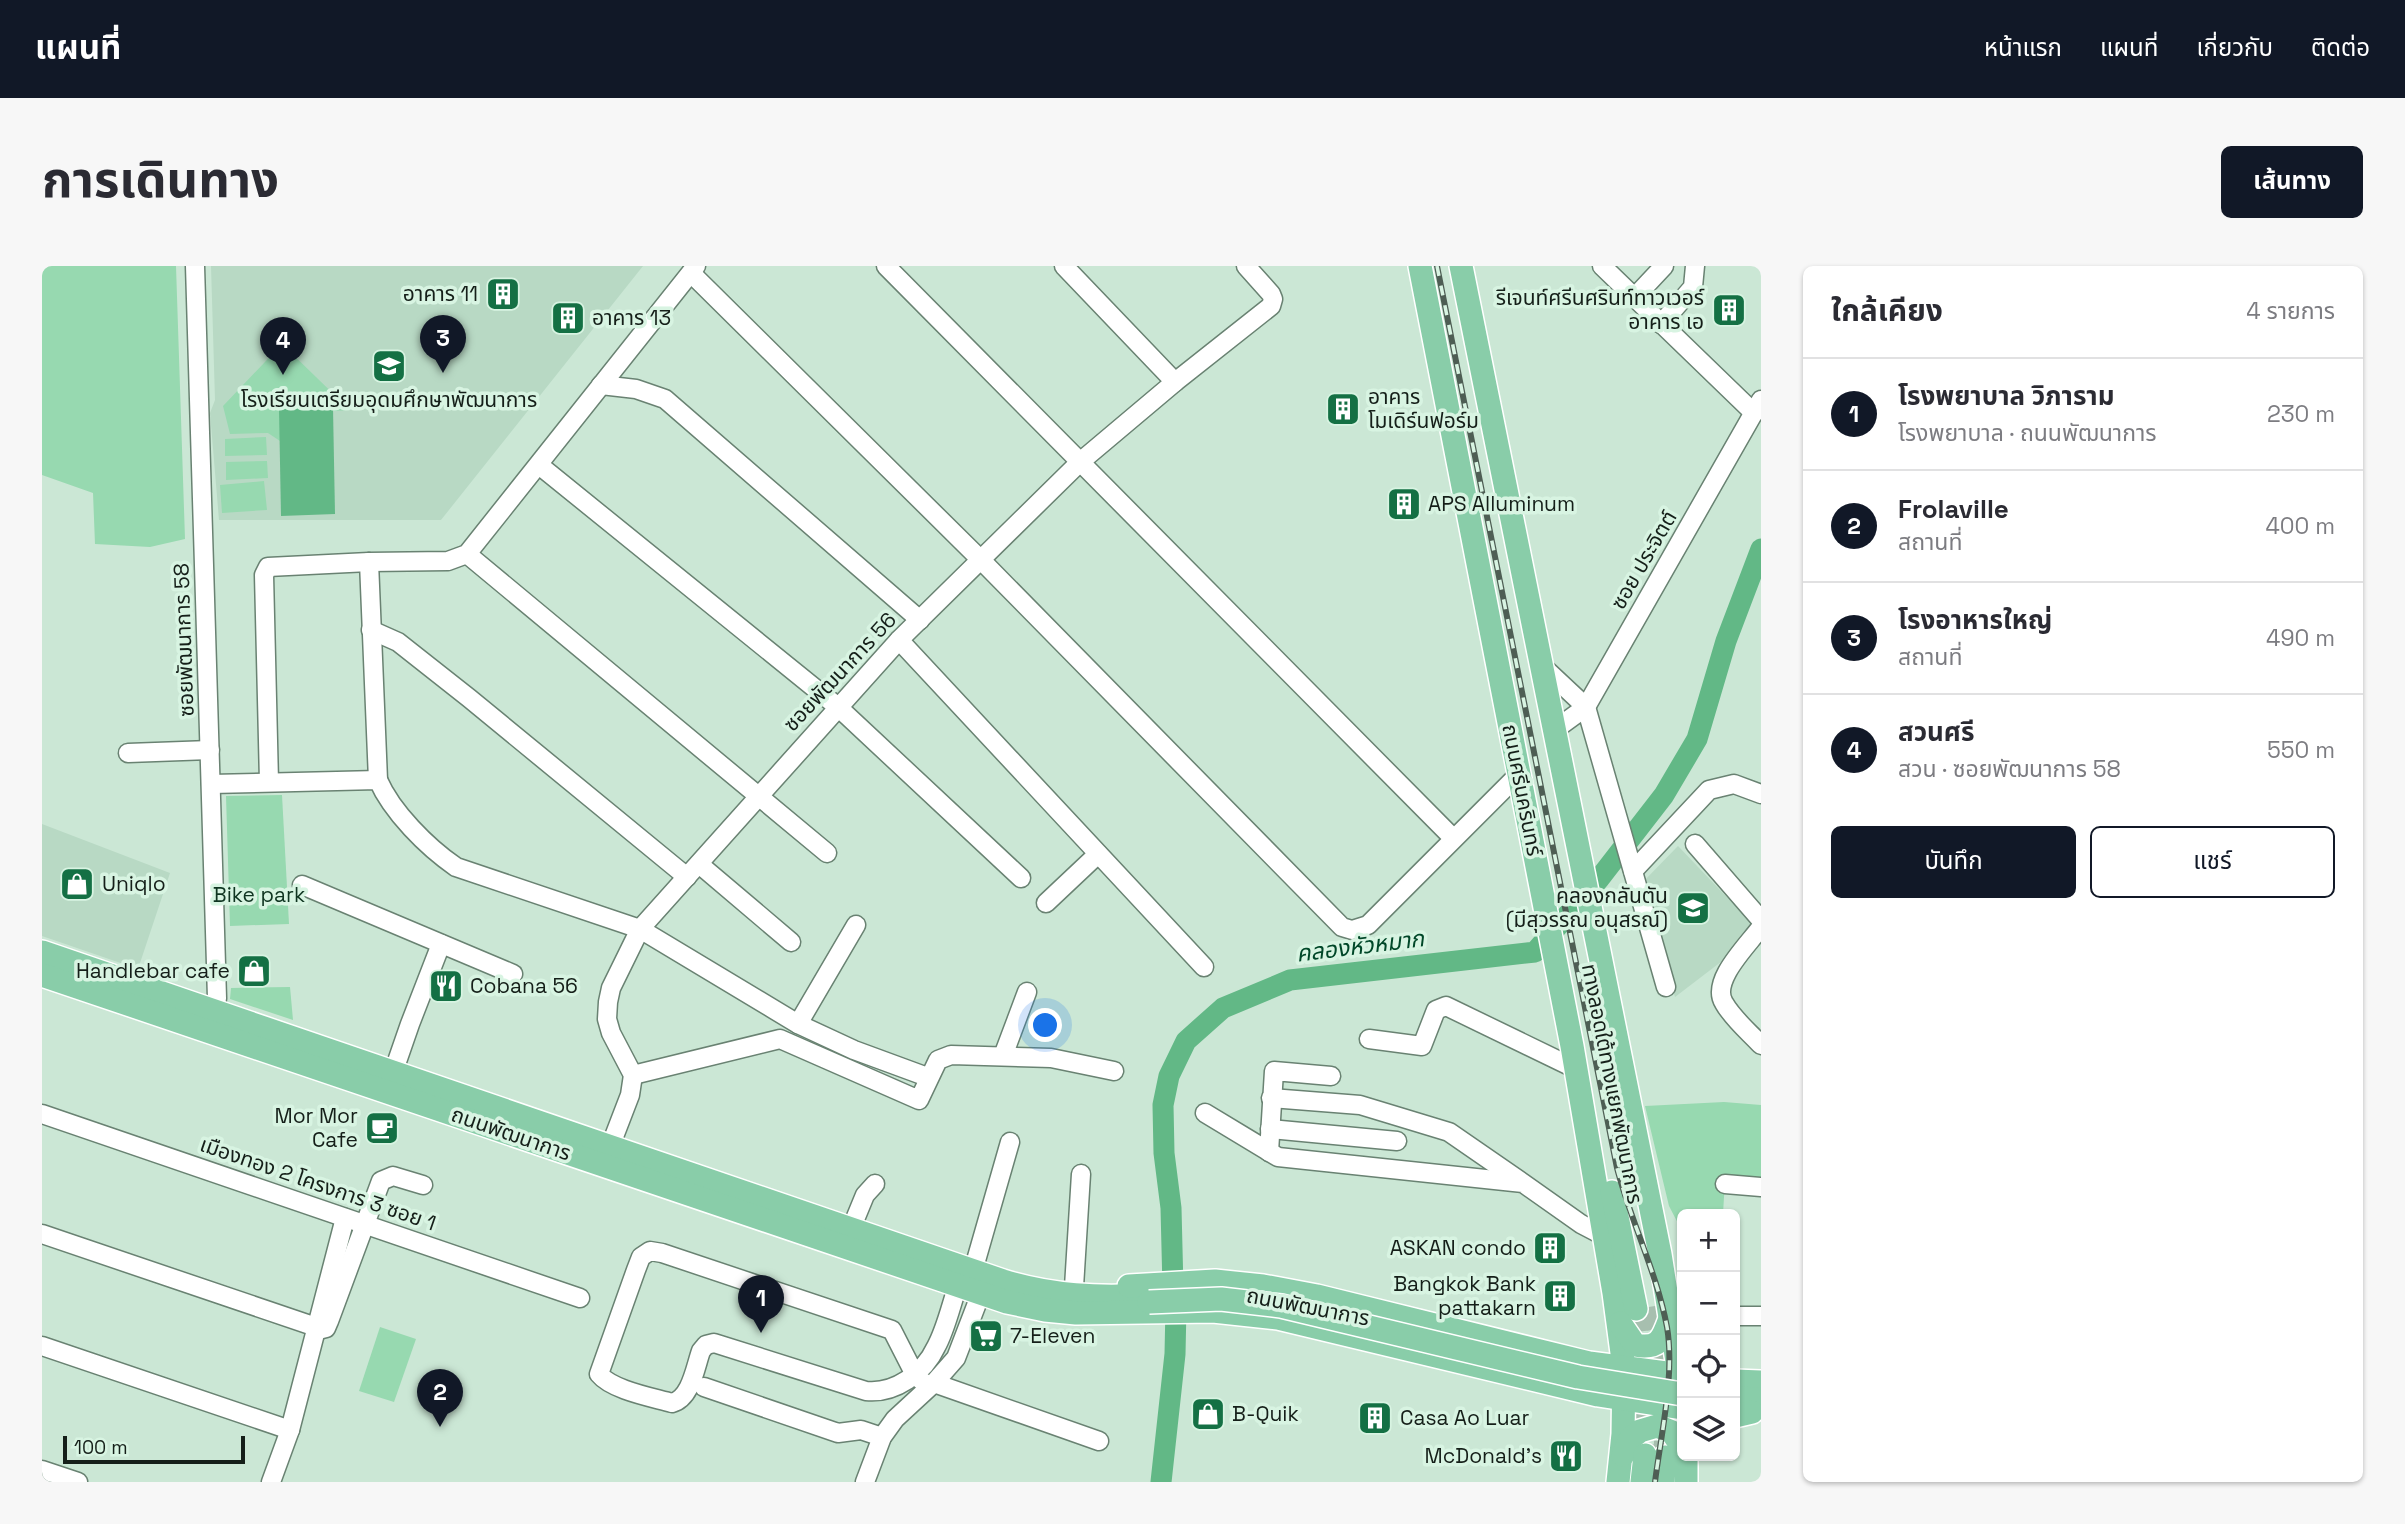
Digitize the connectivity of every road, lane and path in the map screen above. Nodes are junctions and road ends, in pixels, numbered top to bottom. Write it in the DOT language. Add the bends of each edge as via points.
graph roads {
  1 [pos="195,266"];
  2 [pos="886,266"];
  3 [pos="1064,266"];
  4 [pos="1246,266"];
  5 [pos="1420,266"];
  6 [pos="1461,266"];
  7 [pos="1602,266"];
  8 [pos="1664,266"];
  9 [pos="1695,266"];
  10 [pos="693,270"];
  11 [pos="1634,298"];
  12 [pos="1661,324"];
  13 [pos="1175,382"];
  14 [pos="601,385"];
  15 [pos="1758,407"];
  16 [pos="1080,462"];
  17 [pos="539,464"];
  18 [pos="467,554"];
  19 [pos="981,560"];
  20 [pos="369,562"];
  21 [pos="920,620"];
  22 [pos="372,630"];
  23 [pos="899,640"];
  24 [pos="1539,663"];
  25 [pos="838,707"];
  26 [pos="1586,707"];
  27 [pos="1553,732"];
  28 [pos="209,750"];
  29 [pos="128,753"];
  30 [pos="378,780"];
  31 [pos="1520,780"];
  32 [pos="268,782"];
  33 [pos="211,783"];
  34 [pos="1761,794"];
  35 [pos="758,795"];
  36 [pos="1453,838"];
  37 [pos="1695,844"];
  38 [pos="827,853"];
  39 [pos="1098,854"];
  40 [pos="1630,864"];
  41 [pos="693,871"];
  42 [pos="1021,878"];
  43 [pos="302,886"];
  44 [pos="1046,903"];
  45 [pos="1761,919"];
  46 [pos="856,925"];
  47 [pos="1761,928"];
  48 [pos="640,929"];
  49 [pos="791,942"];
  50 [pos="441,944"];
  51 [pos="42,952"];
  52 [pos="1204,967"];
  53 [pos="513,974"];
  54 [pos="1563,974"];
  55 [pos="42,975"];
  56 [pos="1666,987"];
  57 [pos="1027,992"];
  58 [pos="212,1021"];
  59 [pos="797,1024"];
  60 [pos="1369,1039"];
  61 [pos="1761,1045"];
  62 [pos="1003,1056"];
  63 [pos="1576,1069"];
  64 [pos="1114,1071"];
  65 [pos="393,1073"];
  66 [pos="633,1075"];
  67 [pos="922,1075"];
  68 [pos="1331,1076"];
  69 [pos="1271,1098"];
  70 [pos="1205,1113"];
  71 [pos="43,1117"];
  72 [pos="1399,1117"];
  73 [pos="1270,1129"];
  74 [pos="1397,1141"];
  75 [pos="1010,1142"];
  76 [pos="610,1147"];
  77 [pos="1269,1152"];
  78 [pos="1395,1169"];
  79 [pos="1082,1174"];
  80 [pos="1523,1183"];
  81 [pos="875,1184"];
  82 [pos="1725,1184"];
  83 [pos="423,1185"];
  84 [pos="1761,1186"];
  85 [pos="345,1218"];
  86 [pos="364,1224"];
  87 [pos="851,1229"];
  88 [pos="42,1234"];
  89 [pos="1604,1236"];
  90 [pos="965,1278"];
  91 [pos="1074,1287"];
  92 [pos="981,1293"];
  93 [pos="580,1298"];
  94 [pos="1154,1298"];
  95 [pos="1640,1316"];
  96 [pos="1740,1316"];
  97 [pos="1761,1316"];
  98 [pos="316,1327"];
  99 [pos="1677,1344"];
  100 [pos="42,1346"];
  101 [pos="1520,1346"];
  102 [pos="1589,1363"];
  103 [pos="1624,1368"];
  104 [pos="915,1375"];
  105 [pos="1516,1375"];
  106 [pos="1740,1381"];
  107 [pos="1761,1382"];
  108 [pos="1677,1384"];
  109 [pos="1677,1384"];
  110 [pos="932,1385"];
  111 [pos="704,1387"];
  112 [pos="1624,1400"];
  113 [pos="1677,1407"];
  114 [pos="290,1430"];
  115 [pos="882,1437"];
  116 [pos="1099,1441"];
  117 [pos="1677,1452"];
  118 [pos="1677,1461"];
  119 [pos="1678,1461"];
  120 [pos="42,1470"];
  121 [pos="1619,1472"];
  122 [pos="78,1482"];
  123 [pos="271,1482"];
  124 [pos="865,1482"];
  125 [pos="1642,1482"];
  126 [pos="1663,1482"];
  1 -- 28 [label="street, ซอยพัฒนาการ 58"];
  2 -- 16 [label="street"];
  3 -- 13 [label="street"];
  4 -- 13 [label="street, ซอยพัฒนาการ 56" via="1272,296 1272,304"];
  5 -- 31 [label="main road, ถนนศรีนครินทร์"];
  6 -- 24 [label="main road, ถนนศรีนครินทร์"];
  7 -- 11 [label="street"];
  8 -- 11 [label="street"];
  9 -- 12 [label="street" via="1693,287"];
  10 -- 14 [label="street"];
  10 -- 19 [label="street"];
  11 -- 12 [label="street"];
  12 -- 15 [label="street"];
  13 -- 16 [label="street, ซอยพัฒนาการ 56"];
  14 -- 17 [label="street"];
  14 -- 21 [label="street" via="636,389 665,399"];
  15 -- 26 [label="street, ซอย ประจิตต์"];
  16 -- 19 [label="street, ซอยพัฒนาการ 56"];
  16 -- 36 [label="street"];
  17 -- 18 [label="street"];
  17 -- 25 [label="street"];
  18 -- 20 [label="street" via="448,561"];
  18 -- 35 [label="street"];
  19 -- 21 [label="street, ซอยพัฒนาการ 56"];
  19 -- 36 [label="street" via="1342,927 1352,930 1368,925"];
  20 -- 22 [label="street"];
  20 -- 32 [label="street" via="266,570"];
  21 -- 23 [label="street, ซอยพัฒนาการ 56"];
  22 -- 30 [label="street"];
  22 -- 41 [label="street" via="398,642"];
  23 -- 25 [label="street, ซอยพัฒนาการ 56"];
  23 -- 39 [label="street"];
  24 -- 26 [label="street"];
  24 -- 27 [label="main road, ถนนศรีนครินทร์"];
  25 -- 35 [label="street, ซอยพัฒนาการ 56"];
  25 -- 42 [label="street"];
  26 -- 27 [label="street, ซอย ประจิตต์"];
  26 -- 40 [label="street"];
  27 -- 95 [label="main road, ถนนศรีนครินทร์" via="1591,946"];
  28 -- 29 [label="street"];
  28 -- 33 [label="street, ซอยพัฒนาการ 58"];
  30 -- 32 [label="street"];
  30 -- 48 [label="street" via="386,799 438,855 456,867"];
  31 -- 36 [label="street"];
  31 -- 54 [label="main road, ถนนศรีนครินทร์"];
  32 -- 33 [label="street"];
  33 -- 58 [label="street, ซอยพัฒนาการ 58" via="217,998"];
  34 -- 40 [label="street" via="1734,784 1709,790"];
  35 -- 38 [label="street"];
  35 -- 41 [label="street, ซอยพัฒนาการ 56"];
  37 -- 45 [label="street"];
  39 -- 44 [label="street"];
  39 -- 52 [label="street"];
  40 -- 56 [label="street"];
  41 -- 48 [label="street, ซอยพัฒนาการ 56"];
  41 -- 49 [label="street"];
  43 -- 50 [label="street"];
  46 -- 59 [label="street"];
  47 -- 61 [label="street" via="1725,974 1720,993 1724,1005"];
  48 -- 59 [label="street"];
  48 -- 66 [label="street, ซอยพัฒนาการ 56" via="611,988 607,1020"];
  50 -- 53 [label="street"];
  50 -- 65 [label="street"];
  51 -- 58 [label="main road, ถนนพัฒนาการ"];
  54 -- 63 [label="main road, ถนนศรีนครินทร์"];
  54 -- 95 [label="main road, ทางลอดใต้ทางแยกพัฒนาการ"];
  55 -- 58 [label="main road, ถนนพัฒนาการ"];
  57 -- 62 [label="street"];
  58 -- 65 [label="main road, ถนนพัฒนาการ"];
  58 -- 90 [label="main road, ถนนพัฒนาการ"];
  59 -- 67 [label="street" via="853,1051"];
  60 -- 63 [label="street" via="1422,1046 1436,1010 1446,1006"];
  62 -- 64 [label="street" via="1051,1058"];
  62 -- 66 [label="street" via="944,1057 919,1100 780,1040"];
  63 -- 89 [label="main road, ถนนศรีนครินทร์"];
  65 -- 76 [label="main road, ถนนพัฒนาการ"];
  66 -- 76 [label="street"];
  68 -- 69 [label="street" via="1274,1071"];
  69 -- 72 [label="street" via="1360,1105"];
  69 -- 73 [label="street"];
  70 -- 77 [label="street"];
  71 -- 85 [label="street, เมืองทอง 2 โครงการ 3 ซอย 1"];
  72 -- 74 [label="street"];
  72 -- 80 [label="street" via="1449,1132"];
  73 -- 74 [label="street"];
  73 -- 77 [label="street"];
  74 -- 78 [label="street"];
  75 -- 90 [label="street"];
  76 -- 87 [label="main road, ถนนพัฒนาการ"];
  77 -- 78 [label="street" via="1278,1157"];
  78 -- 80 [label="street"];
  79 -- 91 [label="street"];
  80 -- 89 [label="street"];
  81 -- 87 [label="street" via="865,1195"];
  82 -- 84 [label="street"];
  83 -- 86 [label="street" via="387,1177 381,1181"];
  85 -- 86 [label="street, เมืองทอง 2 โครงการ 3 ซอย 1"];
  85 -- 98 [label="street"];
  86 -- 93 [label="street, เมืองทอง 2 โครงการ 3 ซอย 1"];
  86 -- 98 [label="street" via="326,1328"];
  87 -- 90 [label="main road, ถนนพัฒนาการ"];
  88 -- 98 [label="street"];
  89 -- 95 [label="main road, ถนนศรีนครินทร์"];
  90 -- 91 [label="main road, ถนนพัฒนาการ"];
  90 -- 92 [label="main road, ถนนพัฒนาการ"];
  90 -- 94 [label="main road, ถนนพัฒนาการ" via="1060,1295"];
  90 -- 104 [label="street" via="936,1349"];
  91 -- 94 [label="main road, ถนนพัฒนาการ"];
  92 -- 94 [label="main road, ถนนพัฒนาการ" via="1072,1304"];
  92 -- 110 [label="street" via="957,1358"];
  94 -- 101 [label="main road, ถนนพัฒนาการ" via="1194,1282 1240,1283 1290,1290"];
  94 -- 105 [label="main road, ถนนพัฒนาการ" via="1197,1312 1288,1320"];
  94 -- 108 [label="main road, ถนนพัฒนาการ" via="1219,1292 1262,1295 1555,1365"];
  95 -- 99 [label="main road, ถนนศรีนครินทร์"];
  95 -- 102 [label="main road" via="1612,1352"];
  95 -- 103 [label="main road, ถนนศรีนครินทร์"];
  96 -- 97 [label="street"];
  98 -- 114 [label="street"];
  100 -- 114 [label="street"];
  101 -- 102 [label="main road, ถนนพัฒนาการ"];
  101 -- 105 [label="main road" via="1530,1364"];
  102 -- 103 [label="main road, ถนนพัฒนาการ"];
  103 -- 109 [label="main road, ถนนพัฒนาการ"];
  103 -- 112 [label="main road, ถนนศรีนครินทร์"];
  104 -- 104 [label="street" via="892,1330 650,1251 641,1257 599,1374 618,1386 672,1403 680,1401 701,1351 714,1343 866,1391 880,1392"];
  104 -- 110 [label="street"];
  105 -- 112 [label="main road, ถนนพัฒนาการ"];
  106 -- 107 [label="main road"];
  110 -- 115 [label="street"];
  110 -- 116 [label="street"];
  111 -- 115 [label="street" via="838,1433 861,1430"];
  112 -- 113 [label="main road, ถนนพัฒนาการ"];
  112 -- 121 [label="main road, ถนนศรีนครินทร์"];
  114 -- 123 [label="street"];
  115 -- 124 [label="street"];
  117 -- 121 [label="main road" via="1672,1432 1657,1426 1630,1438"];
  118 -- 125 [label="main road"];
  119 -- 126 [label="main road"];
  120 -- 122 [label="street"];
}
